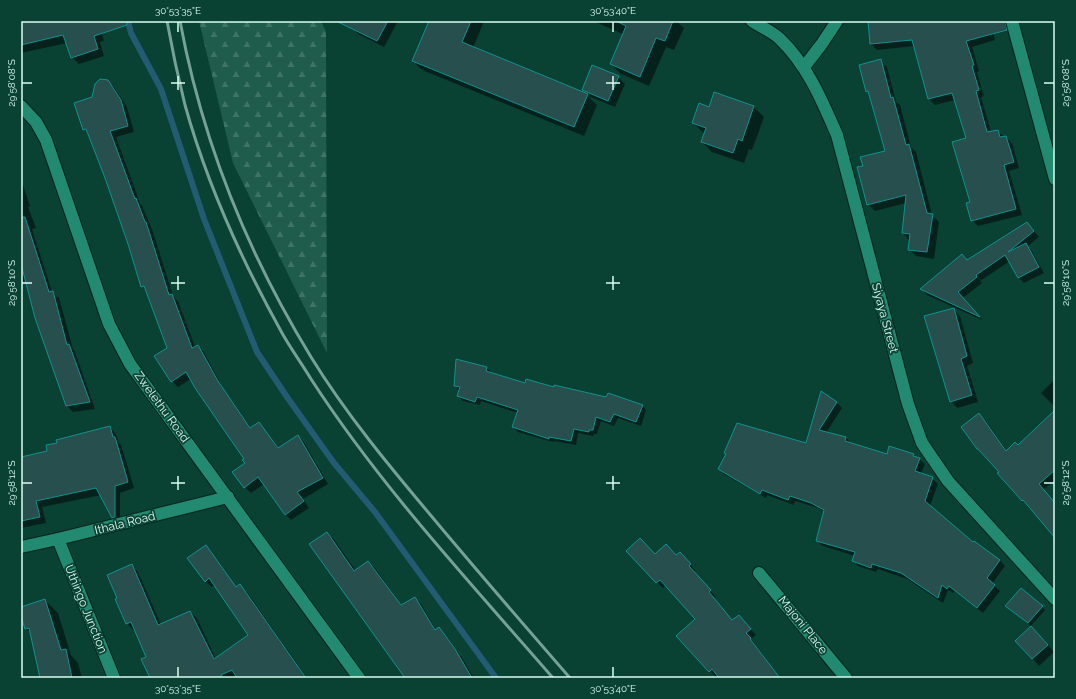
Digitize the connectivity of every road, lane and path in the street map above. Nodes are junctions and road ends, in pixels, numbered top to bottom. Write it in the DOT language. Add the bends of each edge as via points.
graph roads {
  1 [pos="752,21"];
  2 [pos="836,21"];
  3 [pos="1012,21"];
  4 [pos="804,66"];
  5 [pos="21,106"];
  6 [pos="1055,179"];
  7 [pos="228,497"];
  8 [pos="58,539"];
  9 [pos="21,547"];
  10 [pos="759,573"];
  11 [pos="1055,599"];
  12 [pos="114,678"];
  13 [pos="359,678"];
  14 [pos="846,678"];
  1 -- 4 [label="street, Siyaya Street" via="780,38"];
  2 -- 4 [label="street"];
  3 -- 6 [label="street"];
  4 -- 11 [label="street, Siyaya Street" via="837,135 908,404 922,443 948,481"];
  5 -- 7 [label="street, Zwelethu Road" via="36,122 46,140 109,324 119,344 130,364"];
  7 -- 8 [label="street, Ithala Road"];
  7 -- 13 [label="street, Zwelethu Road"];
  8 -- 9 [label="street, Ithala Road"];
  8 -- 12 [label="street, Uthingo Junction"];
  10 -- 14 [label="street, Majoni Place"];
}
